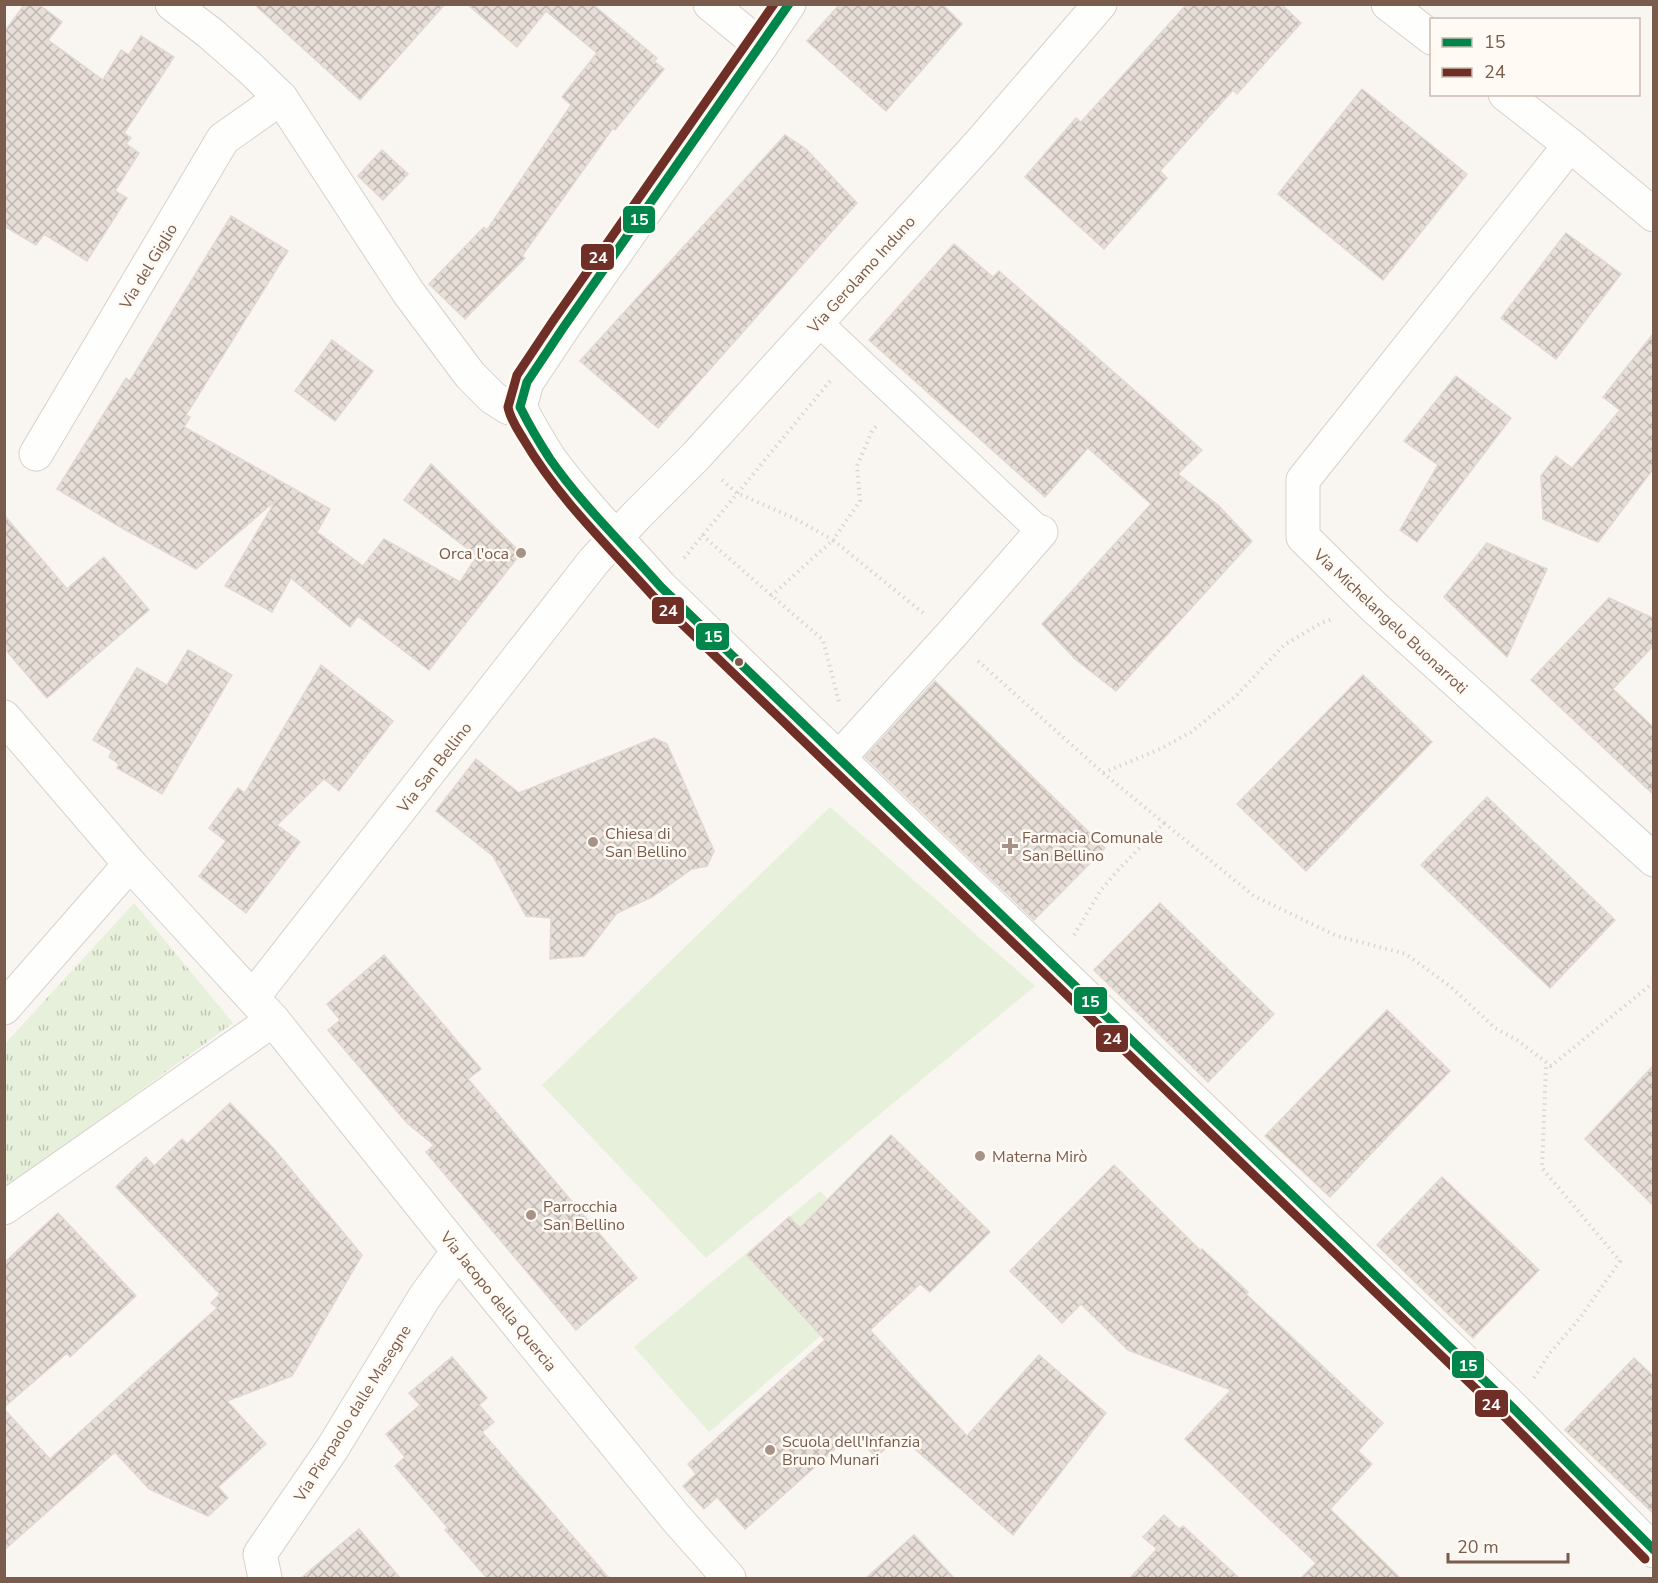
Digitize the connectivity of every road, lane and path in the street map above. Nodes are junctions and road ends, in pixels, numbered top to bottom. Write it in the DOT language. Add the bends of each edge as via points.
graph roads {
  1 [pos="172,4"];
  2 [pos="710,4"];
  3 [pos="789,4"];
  4 [pos="1100,4"];
  5 [pos="1388,4"];
  6 [pos="1430,37"];
  7 [pos="761,46"];
  8 [pos="1508,96"];
  9 [pos="281,99"];
  10 [pos="1570,145"];
  11 [pos="1653,215"];
  12 [pos="818,322"];
  13 [pos="853,355"];
  14 [pos="898,397"];
  15 [pos="520,407"];
  16 [pos="36,454"];
  17 [pos="737,493"];
  18 [pos="1041,532"];
  19 [pos="702,535"];
  20 [pos="616,537"];
  21 [pos="833,540"];
  22 [pos="661,587"];
  23 [pos="771,596"];
  24 [pos="1374,607"];
  25 [pos="951,635"];
  26 [pos="4,717"];
  27 [pos="845,751"];
  28 [pos="1103,773"];
  29 [pos="1164,823"];
  30 [pos="1653,860"];
  31 [pos="130,864"];
  32 [pos="1055,966"];
  33 [pos="1653,982"];
  34 [pos="4,1008"];
  35 [pos="263,1009"];
  36 [pos="1551,1066"];
  37 [pos="4,1208"];
  38 [pos="458,1251"];
  39 [pos="1514,1409"];
  40 [pos="1653,1551"];
  41 [pos="265,1578"];
  42 [pos="729,1578"];
  1 -- 9 [label="street" via="210,33"];
  2 -- 7 [label="street"];
  3 -- 7 [label="street"];
  4 -- 12 [label="street, Via Gerolamo Induno"];
  5 -- 6 [label="street"];
  7 -- 15 [label="street" via="563,328 527,382"];
  8 -- 10 [label="street"];
  9 -- 15 [label="street" via="408,292 470,375 493,398 509,408"];
  9 -- 16 [label="street, Via del Giglio" via="224,139"];
  10 -- 11 [label="street"];
  10 -- 24 [label="street, Via Michelangelo Buonarroti" via="1303,480 1303,537"];
  12 -- 13 [label="street"];
  12 -- 20 [label="street, Via Gerolamo Induno"];
  13 -- 14 [label="street"];
  13 -- 17 [label="path"];
  14 -- 18 [label="street"];
  14 -- 21 [label="path" via="872,432 857,466 860,501"];
  15 -- 20 [label="street" via="550,459"];
  17 -- 19 [label="path"];
  17 -- 21 [label="path"];
  18 -- 25 [label="street"];
  19 -- 22 [label="path"];
  19 -- 23 [label="path"];
  20 -- 22 [label="street"];
  20 -- 35 [label="street, Via San Bellino" via="594,561"];
  21 -- 23 [label="path"];
  21 -- 25 [label="path"];
  22 -- 27 [label="street"];
  23 -- 27 [label="path" via="823,640 841,711"];
  24 -- 28 [label="path" via="1323,622 1284,645 1235,697 1191,732"];
  24 -- 30 [label="street, Via Michelangelo Buonarroti"];
  25 -- 27 [label="street"];
  25 -- 28 [label="path"];
  26 -- 31 [label="street, Via Jacopo della Quercia"];
  27 -- 32 [label="street"];
  28 -- 29 [label="path"];
  29 -- 32 [label="path" via="1101,890"];
  29 -- 36 [label="path" via="1254,896 1336,936 1406,954 1451,987 1495,1028"];
  31 -- 34 [label="street"];
  31 -- 35 [label="street, Via Jacopo della Quercia"];
  32 -- 39 [label="street"];
  33 -- 36 [label="path"];
  35 -- 37 [label="street"];
  35 -- 38 [label="street, Via Jacopo della Quercia"];
  36 -- 39 [label="path" via="1546,1067 1542,1168 1620,1261 1549,1354"];
  38 -- 41 [label="street, Via Pierpaolo dalle Masegne" via="260,1554"];
  38 -- 42 [label="street, Via Jacopo della Quercia"];
  39 -- 40 [label="street"];
}
